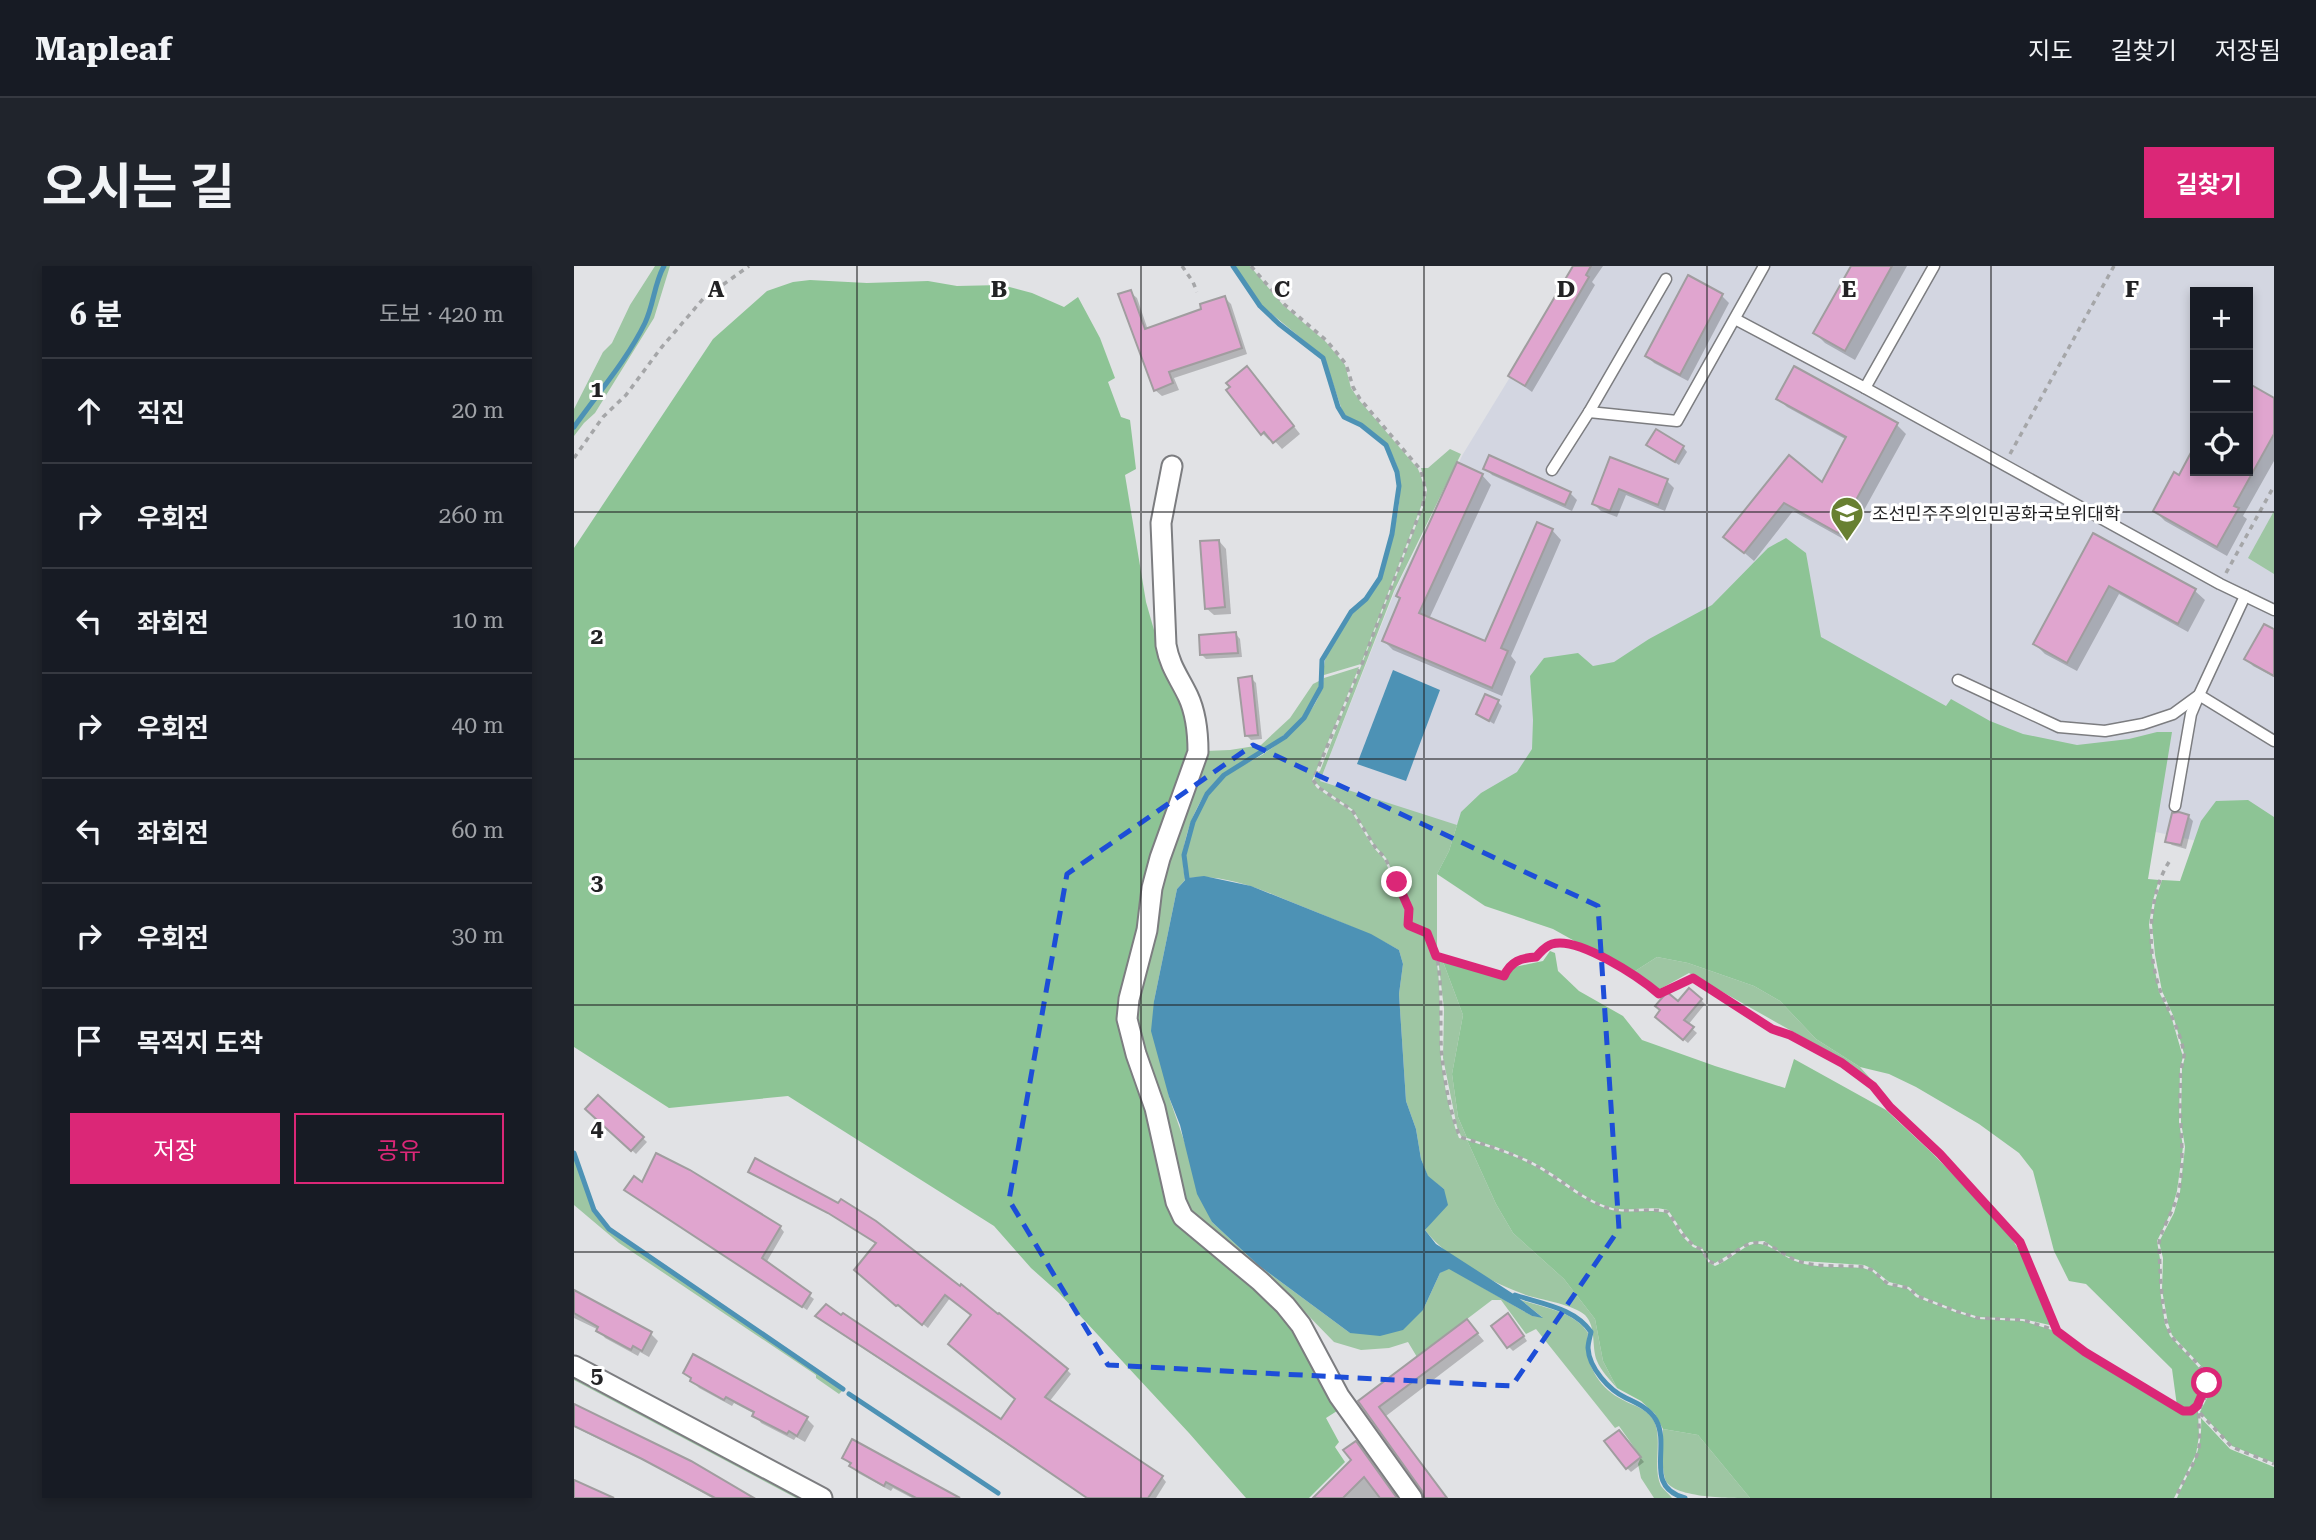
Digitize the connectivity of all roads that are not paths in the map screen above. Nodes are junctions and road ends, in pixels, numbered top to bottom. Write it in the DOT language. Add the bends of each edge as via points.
graph roads {
  1 [pos="1764,266"];
  2 [pos="1934,266"];
  3 [pos="1665,279"];
  4 [pos="1735,320"];
  5 [pos="1866,388"];
  6 [pos="1590,412"];
  7 [pos="1172,466"];
  8 [pos="1552,470"];
  9 [pos="2245,596"];
  10 [pos="2274,610"];
  11 [pos="1958,680"];
  12 [pos="2199,695"];
  13 [pos="2274,741"];
  14 [pos="2175,806"];
  15 [pos="574,1366"];
  16 [pos="822,1498"];
  17 [pos="1412,1498"];
  1 -- 4 [label="lane"];
  2 -- 5 [label="lane"];
  3 -- 6 [label="lane"];
  4 -- 5 [label="lane"];
  4 -- 6 [label="lane" via="1677,421"];
  5 -- 9 [label="lane"];
  6 -- 8 [label="lane"];
  7 -- 17 [label="street" via="1161,523 1166,645 1169,662 1189,697 1198,752 1152,888 1127,1019 1183,1217 1293,1315 1339,1396"];
  9 -- 10 [label="lane"];
  9 -- 12 [label="lane"];
  11 -- 12 [label="lane" via="2048,723 2088,731 2143,724 2173,714"];
  12 -- 13 [label="lane"];
  12 -- 14 [label="lane" via="2191,714"];
  15 -- 16 [label="street"];
}
